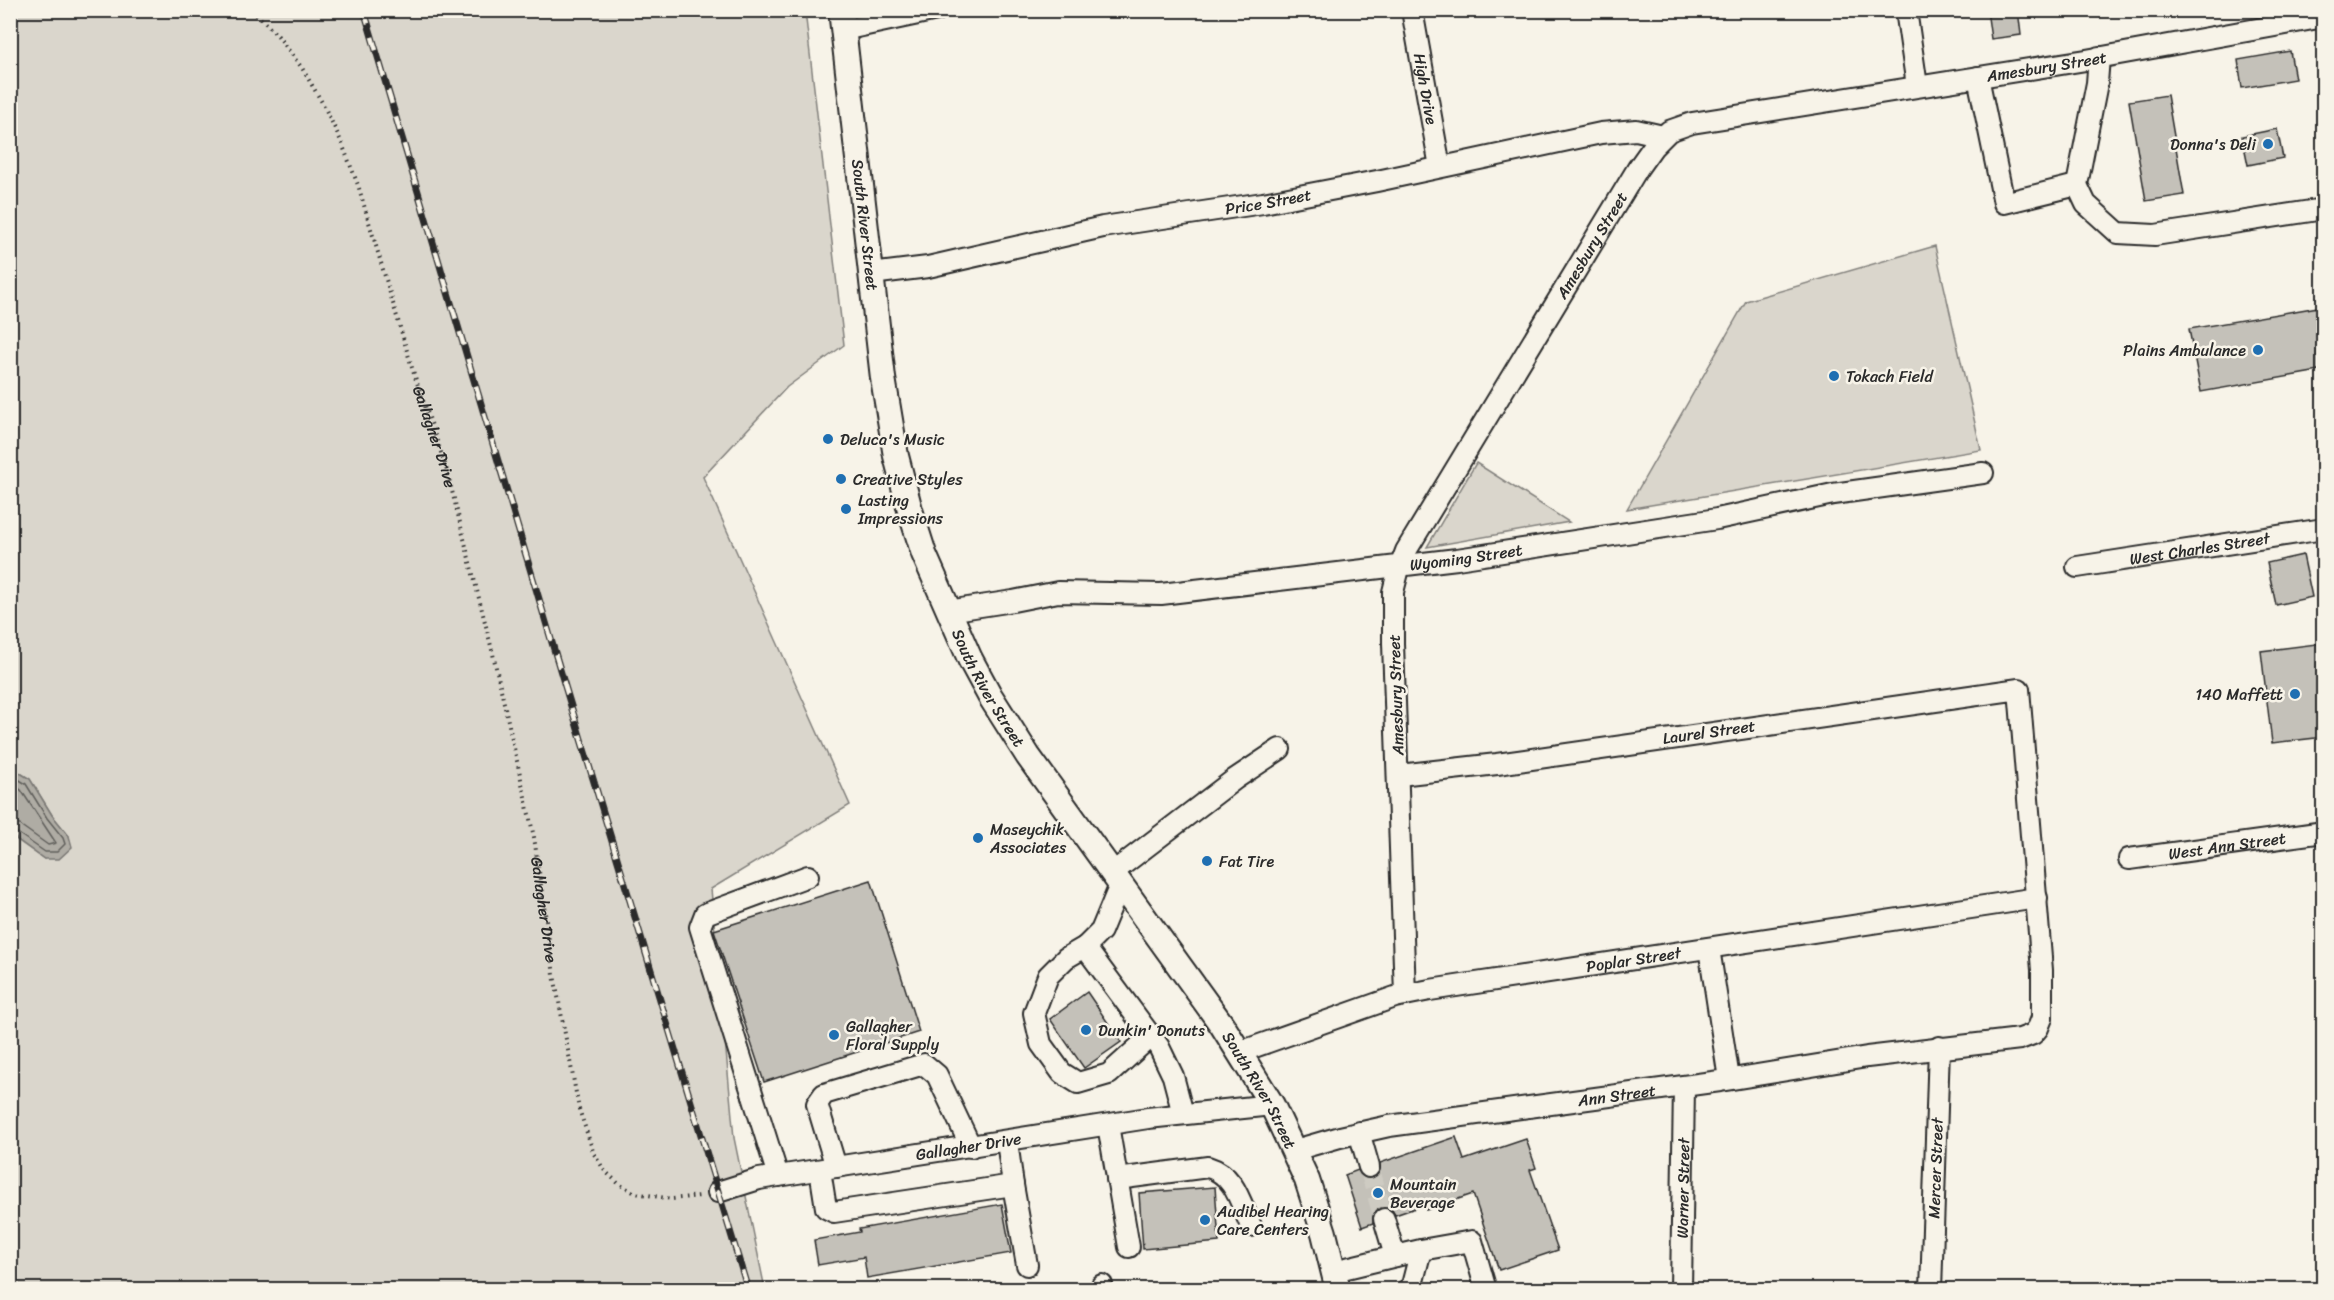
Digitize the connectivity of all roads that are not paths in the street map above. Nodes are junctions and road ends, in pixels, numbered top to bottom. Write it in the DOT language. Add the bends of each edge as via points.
graph roads {
  1 [pos="937,10"];
  2 [pos="1412,10"];
  3 [pos="1906,10"];
  4 [pos="2324,17"];
  5 [pos="842,20"];
  6 [pos="2099,57"];
  7 [pos="1978,76"];
  8 [pos="1917,86"];
  9 [pos="1664,136"];
  10 [pos="1440,167"];
  11 [pos="2077,185"];
  12 [pos="2324,209"];
  13 [pos="871,274"];
  14 [pos="1983,473"];
  15 [pos="2324,528"];
  16 [pos="1400,564"];
  17 [pos="2077,567"];
  18 [pos="948,611"];
  19 [pos="1280,749"];
  20 [pos="1399,776"];
  21 [pos="2324,832"];
  22 [pos="2129,859"];
  23 [pos="808,876"];
  24 [pos="1116,879"];
  25 [pos="2037,898"];
  26 [pos="1085,947"];
  27 [pos="1709,948"];
  28 [pos="1405,995"];
  29 [pos="1151,1036"];
  30 [pos="1939,1047"];
  31 [pos="1240,1052"];
  32 [pos="1729,1079"];
  33 [pos="1684,1086"];
  34 [pos="1272,1104"];
  35 [pos="1183,1114"];
  36 [pos="1108,1125"];
  37 [pos="1359,1132"];
  38 [pos="1006,1141"];
  39 [pos="971,1147"];
  40 [pos="1295,1150"];
  41 [pos="1369,1167"];
  42 [pos="828,1168"];
  43 [pos="778,1176"];
  44 [pos="1117,1179"];
  45 [pos="1013,1185"];
  46 [pos="718,1192"];
  47 [pos="1384,1219"];
  48 [pos="1251,1226"];
  49 [pos="1129,1247"];
  50 [pos="1421,1250"];
  51 [pos="1395,1256"];
  52 [pos="1027,1265"];
  53 [pos="1336,1280"];
  54 [pos="1407,1290"];
  55 [pos="1486,1290"];
  56 [pos="1681,1290"];
  57 [pos="1931,1290"];
  1 -- 5 [label="street"];
  2 -- 10 [label="street, High Drive"];
  3 -- 8 [label="street"];
  4 -- 6 [label="street, Amesbury Street"];
  5 -- 13 [label="main road, South River Street"];
  6 -- 7 [label="street, Amesbury Street"];
  6 -- 11 [label="street"];
  7 -- 8 [label="street, Amesbury Street"];
  7 -- 11 [label="street" via="2004,203"];
  8 -- 9 [label="street, Amesbury Street" via="1692,123"];
  9 -- 10 [label="street, Price Street" via="1636,130 1601,133"];
  9 -- 16 [label="street, Amesbury Street" via="1638,168"];
  10 -- 13 [label="street, Price Street" via="1263,203 1093,229 928,267"];
  11 -- 12 [label="street" via="2086,204 2118,233 2155,235"];
  13 -- 18 [label="main road, South River Street" via="896,456 910,510"];
  14 -- 16 [label="street, Wyoming Street" via="1833,494 1705,520 1457,559"];
  15 -- 17 [label="street, West Charles Street"];
  16 -- 18 [label="street, Wyoming Street" via="1161,594 1059,592"];
  16 -- 20 [label="street, Amesbury Street" via="1393,607"];
  18 -- 24 [label="main road, South River Street" via="990,696"];
  19 -- 24 [label="street" via="1235,779"];
  20 -- 25 [label="street, Laurel Street" via="2019,689"];
  20 -- 28 [label="street, Amesbury Street"];
  21 -- 22 [label="street, West Ann Street"];
  23 -- 43 [label="street" via="705,915 700,927"];
  24 -- 26 [label="street" via="1101,931"];
  24 -- 31 [label="main road, South River Street"];
  25 -- 27 [label="street, Poplar Street"];
  25 -- 30 [label="street, Ann Street" via="2042,970 2042,1018 2038,1028 2020,1039"];
  26 -- 29 [label="street"];
  26 -- 29 [label="street" via="1066,958 1048,976 1034,1013 1041,1044 1062,1073 1078,1083 1109,1074"];
  27 -- 28 [label="street, Poplar Street"];
  27 -- 32 [label="street"];
  28 -- 31 [label="street, Poplar Street"];
  29 -- 35 [label="street" via="1173,1076"];
  30 -- 32 [label="street, Ann Street"];
  30 -- 57 [label="street, Mercer Street"];
  31 -- 34 [label="main road, South River Street"];
  32 -- 33 [label="street, Ann Street"];
  33 -- 37 [label="street, Ann Street" via="1463,1114"];
  33 -- 56 [label="street, Warner Street"];
  34 -- 35 [label="street, Gallagher Drive"];
  34 -- 40 [label="main road, South River Street"];
  35 -- 36 [label="street, Gallagher Drive"];
  36 -- 38 [label="street, Gallagher Drive"];
  36 -- 44 [label="street"];
  37 -- 40 [label="street, Ann Street"];
  37 -- 41 [label="street"];
  38 -- 39 [label="street, Gallagher Drive"];
  38 -- 45 [label="street"];
  39 -- 42 [label="street, Gallagher Drive"];
  39 -- 42 [label="street" via="937,1075 924,1064 825,1094 817,1104"];
  40 -- 53 [label="main road, South River Street" via="1321,1222"];
  42 -- 43 [label="street, Gallagher Drive"];
  42 -- 45 [label="street" via="826,1208 834,1212"];
  43 -- 46 [label="street, Gallagher Drive"];
  44 -- 48 [label="street" via="1208,1167 1219,1170 1232,1184"];
  44 -- 49 [label="street"];
  45 -- 52 [label="street"];
  47 -- 51 [label="street"];
  50 -- 51 [label="street"];
  50 -- 54 [label="street" via="1411,1289"];
  50 -- 55 [label="street" via="1472,1241"];
  51 -- 53 [label="street"];
}
